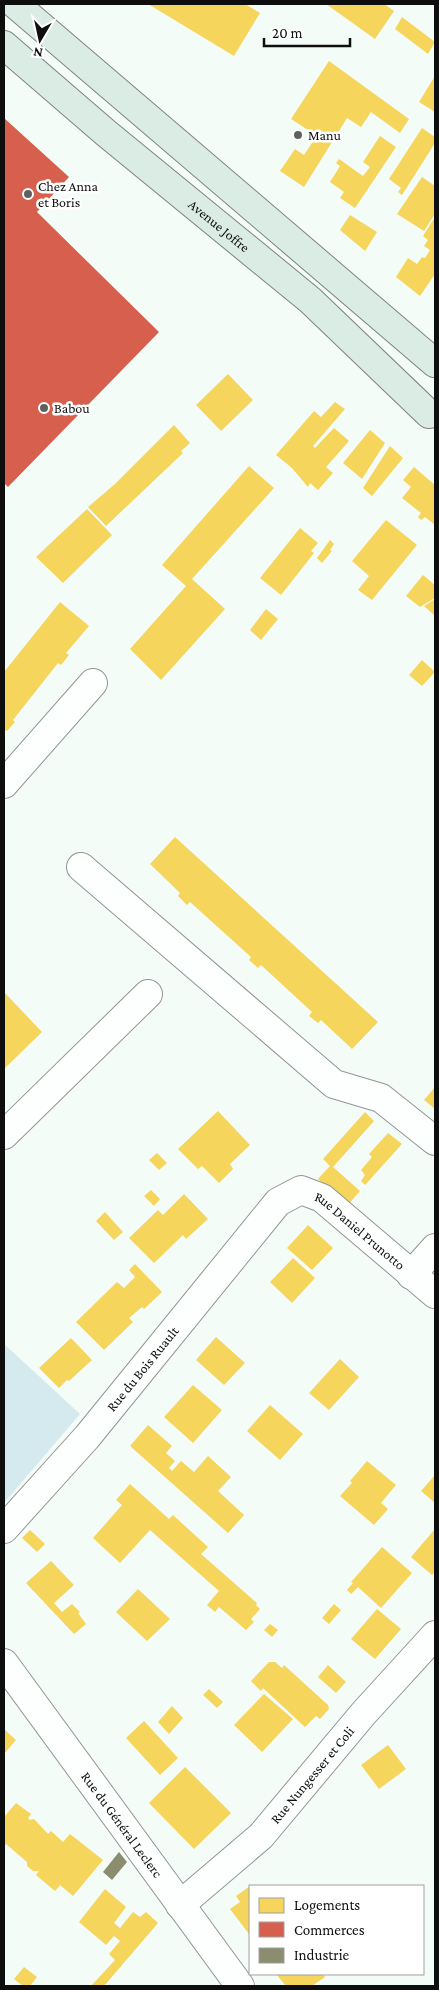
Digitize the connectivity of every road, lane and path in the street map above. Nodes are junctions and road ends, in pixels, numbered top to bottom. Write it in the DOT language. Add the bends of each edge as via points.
graph roads {
  1 [pos="15,4"];
  2 [pos="4,27"];
  3 [pos="4,45"];
  4 [pos="4,69"];
  5 [pos="124,109"];
  6 [pos="435,364"];
  7 [pos="432,417"];
  8 [pos="93,684"];
  9 [pos="4,784"];
  10 [pos="81,867"];
  11 [pos="148,994"];
  12 [pos="4,1135"];
  13 [pos="435,1141"];
  14 [pos="278,1202"];
  15 [pos="435,1248"];
  16 [pos="411,1275"];
  17 [pos="435,1294"];
  18 [pos="4,1529"];
  19 [pos="435,1635"];
  20 [pos="4,1663"];
  21 [pos="180,1905"];
  22 [pos="240,1986"];
  1 -- 5 [label="main road"];
  2 -- 5 [label="main road"];
  3 -- 7 [label="main road, Avenue Joffre" via="310,300"];
  4 -- 7 [label="main road, Avenue Joffre" via="279,298"];
  5 -- 6 [label="main road"];
  8 -- 9 [label="street"];
  10 -- 13 [label="street" via="334,1084 381,1098"];
  11 -- 12 [label="street"];
  14 -- 16 [label="street, Rue Daniel Prunotto" via="301,1190 322,1198"];
  14 -- 18 [label="street, Rue du Bois Ruault" via="87,1437"];
  15 -- 16 [label="street"];
  16 -- 17 [label="street, Rue Daniel Prunotto"];
  19 -- 21 [label="street, Rue Nungesser et Coli" via="363,1714 261,1836"];
  20 -- 21 [label="street, Rue du Général Leclerc"];
  21 -- 22 [label="street, Rue du Général Leclerc"];
}
